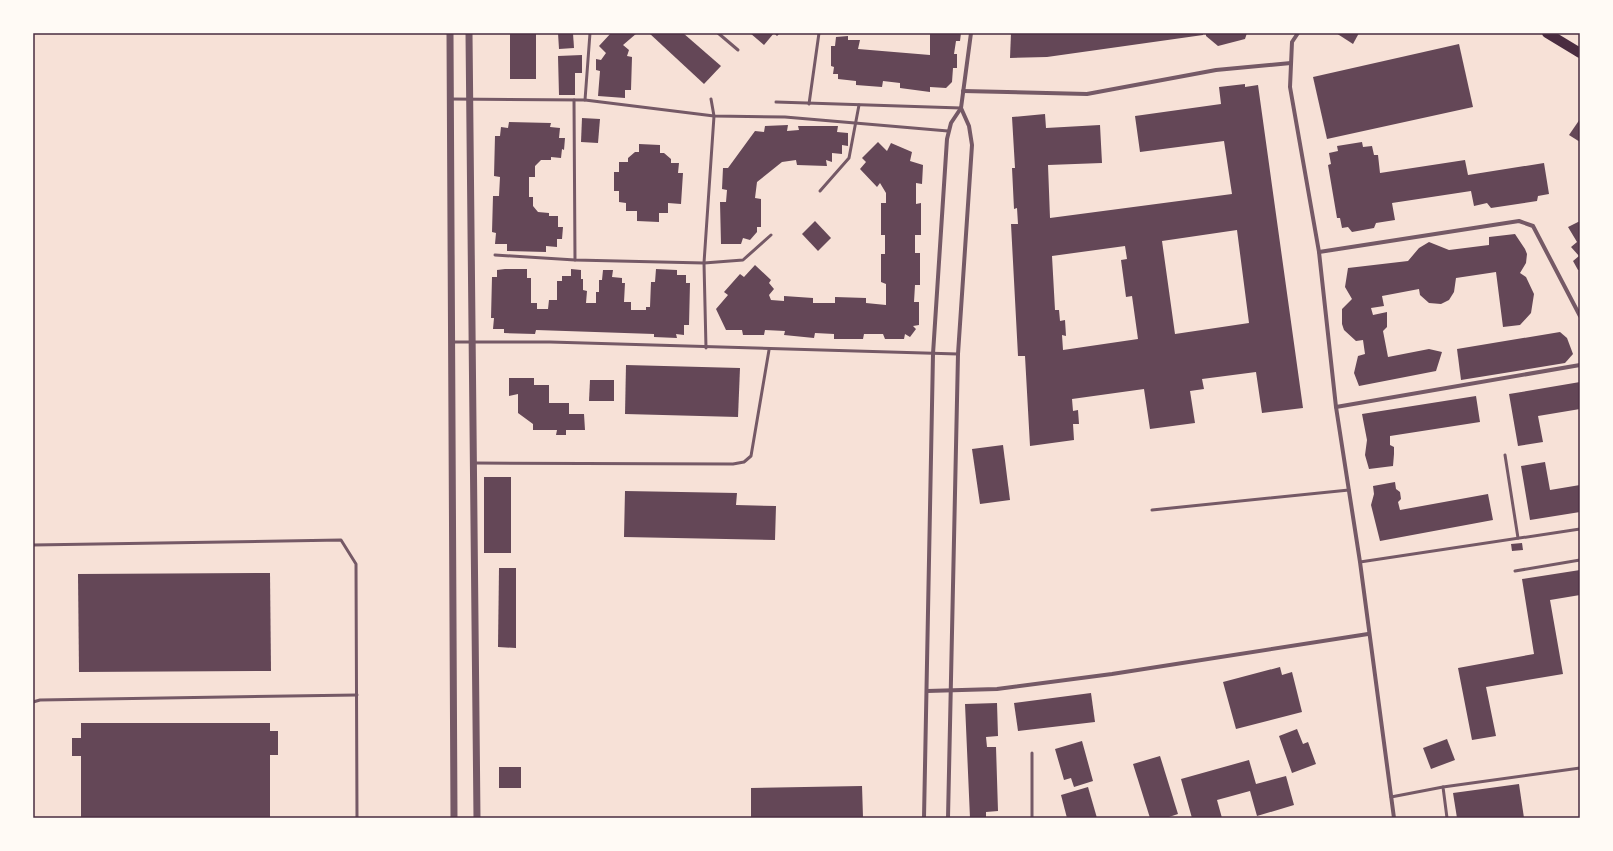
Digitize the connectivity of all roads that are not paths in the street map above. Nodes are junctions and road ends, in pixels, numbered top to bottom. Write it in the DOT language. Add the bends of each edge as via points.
graph roads {
  1 [pos="450,33"];
  2 [pos="469,33"];
  3 [pos="590,33"];
  4 [pos="718,33"];
  5 [pos="819,33"];
  6 [pos="971,33"];
  7 [pos="1298,33"];
  8 [pos="1548,33"];
  9 [pos="738,50"];
  10 [pos="1580,53"];
  11 [pos="1291,63"];
  12 [pos="963,91"];
  13 [pos="450,99"];
  14 [pos="469,99"];
  15 [pos="711,99"];
  16 [pos="574,100"];
  17 [pos="585,100"];
  18 [pos="776,102"];
  19 [pos="809,104"];
  20 [pos="859,105"];
  21 [pos="961,108"];
  22 [pos="714,116"];
  23 [pos="856,123"];
  24 [pos="948,130"];
  25 [pos="820,191"];
  26 [pos="772,235"];
  27 [pos="1319,252"];
  28 [pos="495,255"];
  29 [pos="575,260"];
  30 [pos="704,263"];
  31 [pos="1580,316"];
  32 [pos="451,342"];
  33 [pos="471,342"];
  34 [pos="706,348"];
  35 [pos="769,350"];
  36 [pos="933,354"];
  37 [pos="958,354"];
  38 [pos="1580,365"];
  39 [pos="1336,407"];
  40 [pos="1505,455"];
  41 [pos="472,463"];
  42 [pos="1349,490"];
  43 [pos="1152,510"];
  44 [pos="1580,529"];
  45 [pos="1518,538"];
  46 [pos="33,546"];
  47 [pos="1580,560"];
  48 [pos="1360,562"];
  49 [pos="1515,570"];
  50 [pos="1368,634"];
  51 [pos="927,691"];
  52 [pos="950,691"];
  53 [pos="357,695"];
  54 [pos="33,702"];
  55 [pos="1032,753"];
  56 [pos="1580,768"];
  57 [pos="1443,787"];
  58 [pos="1391,798"];
  59 [pos="357,818"];
  60 [pos="454,818"];
  61 [pos="477,818"];
  62 [pos="924,818"];
  63 [pos="948,818"];
  64 [pos="1032,818"];
  65 [pos="1394,818"];
  66 [pos="1447,818"];
  1 -- 13 [label="street"];
  2 -- 14 [label="street"];
  3 -- 17 [label="lane"];
  4 -- 9 [label="lane"];
  5 -- 19 [label="lane"];
  6 -- 12 [label="street"];
  7 -- 11 [label="street" via="1292,42"];
  8 -- 10 [label="main road"];
  11 -- 12 [label="street" via="1216,70 1087,94"];
  11 -- 27 [label="street" via="1290,88"];
  12 -- 21 [label="street"];
  13 -- 14 [label="lane"];
  13 -- 32 [label="street"];
  14 -- 16 [label="lane"];
  14 -- 33 [label="street"];
  15 -- 22 [label="lane"];
  16 -- 17 [label="lane"];
  16 -- 29 [label="lane"];
  17 -- 22 [label="lane"];
  18 -- 19 [label="lane"];
  19 -- 20 [label="lane"];
  20 -- 21 [label="lane"];
  20 -- 23 [label="lane"];
  21 -- 24 [label="street"];
  21 -- 37 [label="street" via="969,126 972,145"];
  22 -- 23 [label="lane" via="785,116"];
  22 -- 30 [label="lane"];
  23 -- 24 [label="lane"];
  23 -- 25 [label="lane" via="848,158"];
  24 -- 36 [label="street"];
  26 -- 30 [label="lane" via="743,260"];
  27 -- 31 [label="street" via="1519,221 1533,226"];
  27 -- 39 [label="street"];
  28 -- 29 [label="lane"];
  29 -- 30 [label="lane"];
  30 -- 34 [label="lane"];
  32 -- 33 [label="lane"];
  32 -- 60 [label="street"];
  33 -- 34 [label="lane" via="550,342"];
  33 -- 41 [label="street"];
  34 -- 35 [label="lane"];
  35 -- 36 [label="lane"];
  35 -- 41 [label="lane" via="751,456 744,462"];
  36 -- 37 [label="lane"];
  36 -- 51 [label="street"];
  37 -- 52 [label="street"];
  38 -- 39 [label="street"];
  39 -- 42 [label="street"];
  40 -- 45 [label="lane"];
  41 -- 61 [label="street"];
  42 -- 43 [label="lane"];
  42 -- 48 [label="street"];
  44 -- 45 [label="lane"];
  45 -- 48 [label="lane"];
  46 -- 53 [label="lane" via="341,540 356,564"];
  47 -- 49 [label="lane"];
  48 -- 50 [label="street"];
  50 -- 52 [label="street" via="1112,674 997,689"];
  50 -- 58 [label="street"];
  51 -- 52 [label="street"];
  51 -- 62 [label="street"];
  52 -- 63 [label="street"];
  53 -- 54 [label="lane"];
  53 -- 59 [label="lane"];
  55 -- 64 [label="lane"];
  56 -- 57 [label="lane"];
  57 -- 58 [label="lane"];
  57 -- 66 [label="lane"];
  58 -- 65 [label="street"];
}
